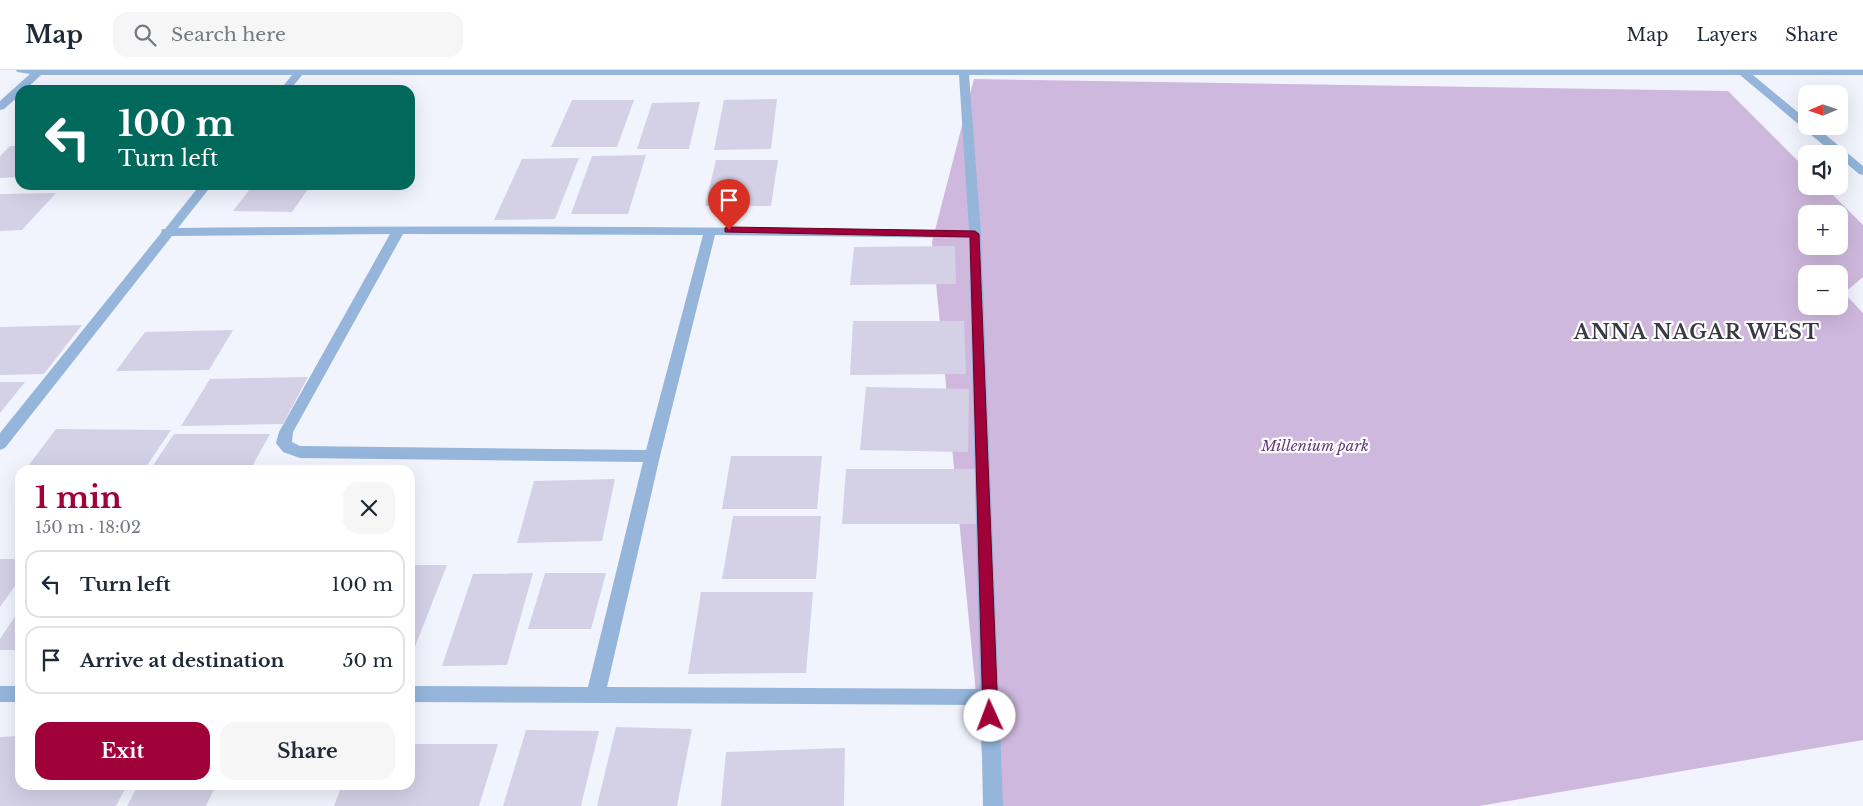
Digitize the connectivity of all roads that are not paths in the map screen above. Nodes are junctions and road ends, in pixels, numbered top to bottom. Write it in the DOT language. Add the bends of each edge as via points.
graph roads {
  1 [pos="21,70"];
  2 [pos="40,71"];
  3 [pos="301,71"];
  4 [pos="964,71"];
  5 [pos="1743,72"];
  6 [pos="1863,72"];
  7 [pos="24,85"];
  8 [pos="289,85"];
  9 [pos="15,94"];
  10 [pos="0,107"];
  11 [pos="1798,118"];
  12 [pos="1819,135"];
  13 [pos="1863,172"];
  14 [pos="202,190"];
  15 [pos="399,228"];
  16 [pos="710,230"];
  17 [pos="166,232"];
  18 [pos="975,234"];
  19 [pos="0,444"];
  20 [pos="652,456"];
  21 [pos="596,693"];
  22 [pos="0,694"];
  23 [pos="15,694"];
  24 [pos="415,694"];
  25 [pos="990,698"];
  26 [pos="993,806"];
  1 -- 2 [label="street"];
  2 -- 3 [label="street"];
  2 -- 7 [label="street"];
  3 -- 4 [label="street"];
  3 -- 8 [label="street"];
  4 -- 5 [label="street"];
  4 -- 18 [label="street"];
  5 -- 6 [label="street"];
  5 -- 11 [label="street"];
  9 -- 10 [label="street"];
  12 -- 13 [label="street"];
  14 -- 17 [label="street"];
  15 -- 16 [label="street"];
  15 -- 17 [label="street"];
  15 -- 20 [label="street" via="286,432 284,443 288,448 300,452"];
  16 -- 18 [label="street"];
  16 -- 20 [label="street"];
  17 -- 19 [label="street"];
  18 -- 25 [label="street"];
  20 -- 21 [label="street"];
  21 -- 24 [label="street"];
  21 -- 25 [label="street"];
  22 -- 23 [label="street"];
  25 -- 26 [label="street"];
}
